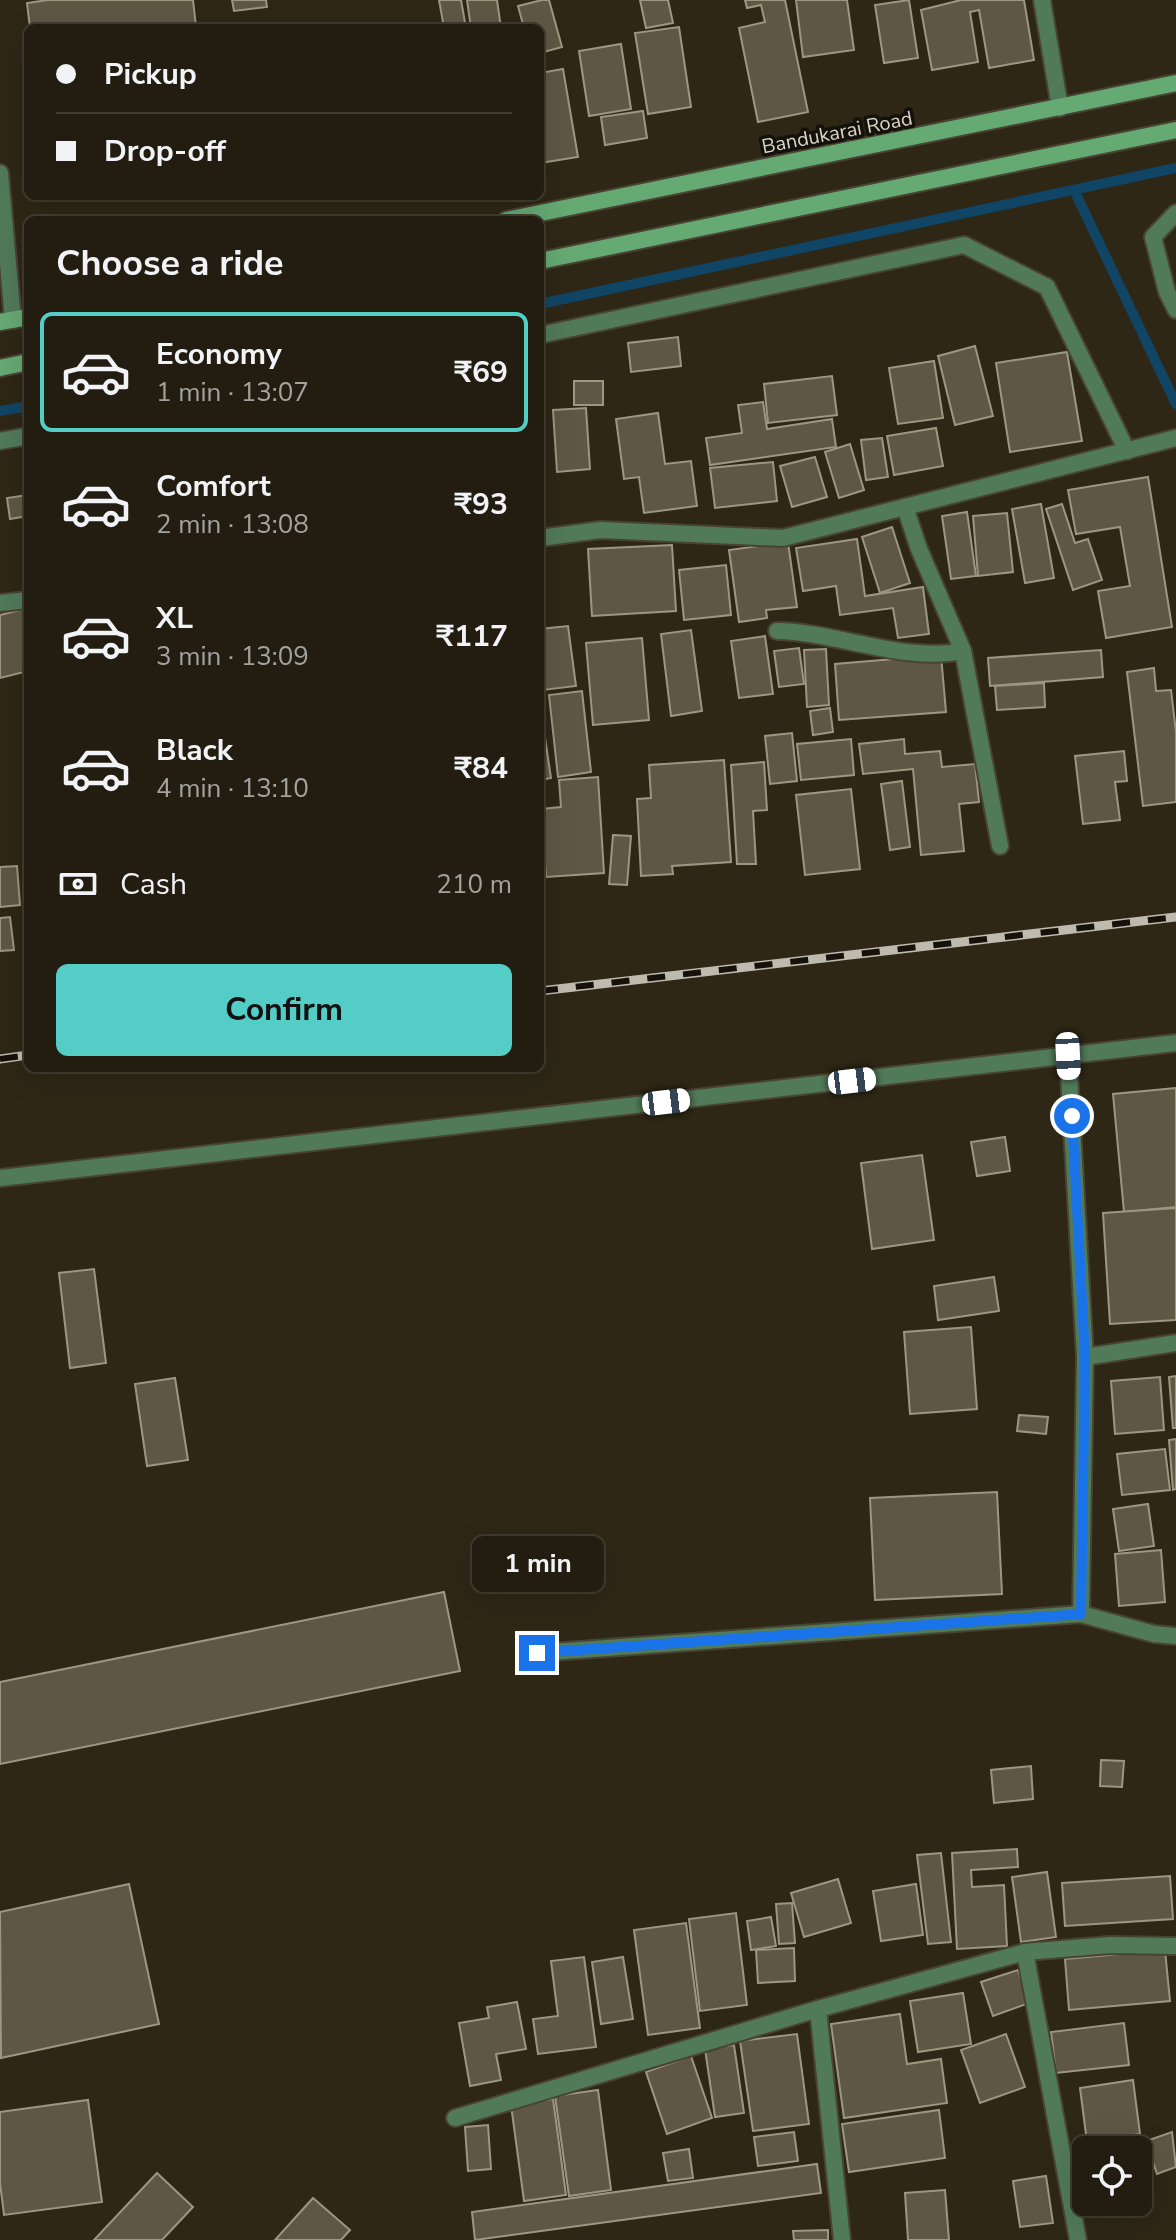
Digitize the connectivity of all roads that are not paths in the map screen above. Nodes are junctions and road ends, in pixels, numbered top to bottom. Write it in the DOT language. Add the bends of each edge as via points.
graph roads {
  1 [pos="1042,0"];
  2 [pos="1176,83"];
  3 [pos="1060,108"];
  4 [pos="1176,130"];
  5 [pos="0,173"];
  6 [pos="1176,213"];
  7 [pos="526,216"];
  8 [pos="544,260"];
  9 [pos="1176,310"];
  10 [pos="14,320"];
  11 [pos="544,334"];
  12 [pos="24,363"];
  13 [pos="0,368"];
  14 [pos="24,437"];
  15 [pos="1176,438"];
  16 [pos="0,441"];
  17 [pos="1127,451"];
  18 [pos="905,507"];
  19 [pos="544,537"];
  20 [pos="24,600"];
  21 [pos="0,603"];
  22 [pos="777,631"];
  23 [pos="963,651"];
  24 [pos="1000,846"];
  25 [pos="1176,1043"];
  26 [pos="1068,1056"];
  27 [pos="0,1178"];
  28 [pos="1176,1343"];
  29 [pos="1085,1357"];
  30 [pos="1081,1614"];
  31 [pos="1176,1636"];
  32 [pos="537,1653"];
  33 [pos="1176,1946"];
  34 [pos="1025,1952"];
  35 [pos="818,2009"];
  36 [pos="455,2118"];
  37 [pos="842,2240"];
  38 [pos="1078,2240"];
  1 -- 3 [label="street"];
  2 -- 3 [label="main road, Bandukarai Road"];
  3 -- 7 [label="main road, Bandukarai Road"];
  4 -- 8 [label="main road"];
  5 -- 10 [label="street"];
  6 -- 9 [label="street" via="1153,237"];
  11 -- 17 [label="street" via="964,245 1047,287"];
  12 -- 13 [label="main road"];
  14 -- 16 [label="street"];
  15 -- 17 [label="street"];
  17 -- 18 [label="street"];
  18 -- 19 [label="street" via="783,538 600,530"];
  18 -- 23 [label="street"];
  20 -- 21 [label="street"];
  22 -- 23 [label="street" via="805,631 908,651"];
  23 -- 24 [label="street"];
  25 -- 26 [label="street"];
  26 -- 27 [label="street"];
  26 -- 29 [label="street"];
  28 -- 29 [label="street"];
  29 -- 30 [label="street"];
  30 -- 31 [label="street"];
  30 -- 32 [label="street"];
  33 -- 34 [label="street"];
  34 -- 35 [label="street"];
  34 -- 38 [label="street"];
  35 -- 36 [label="street"];
  35 -- 37 [label="street"];
}
